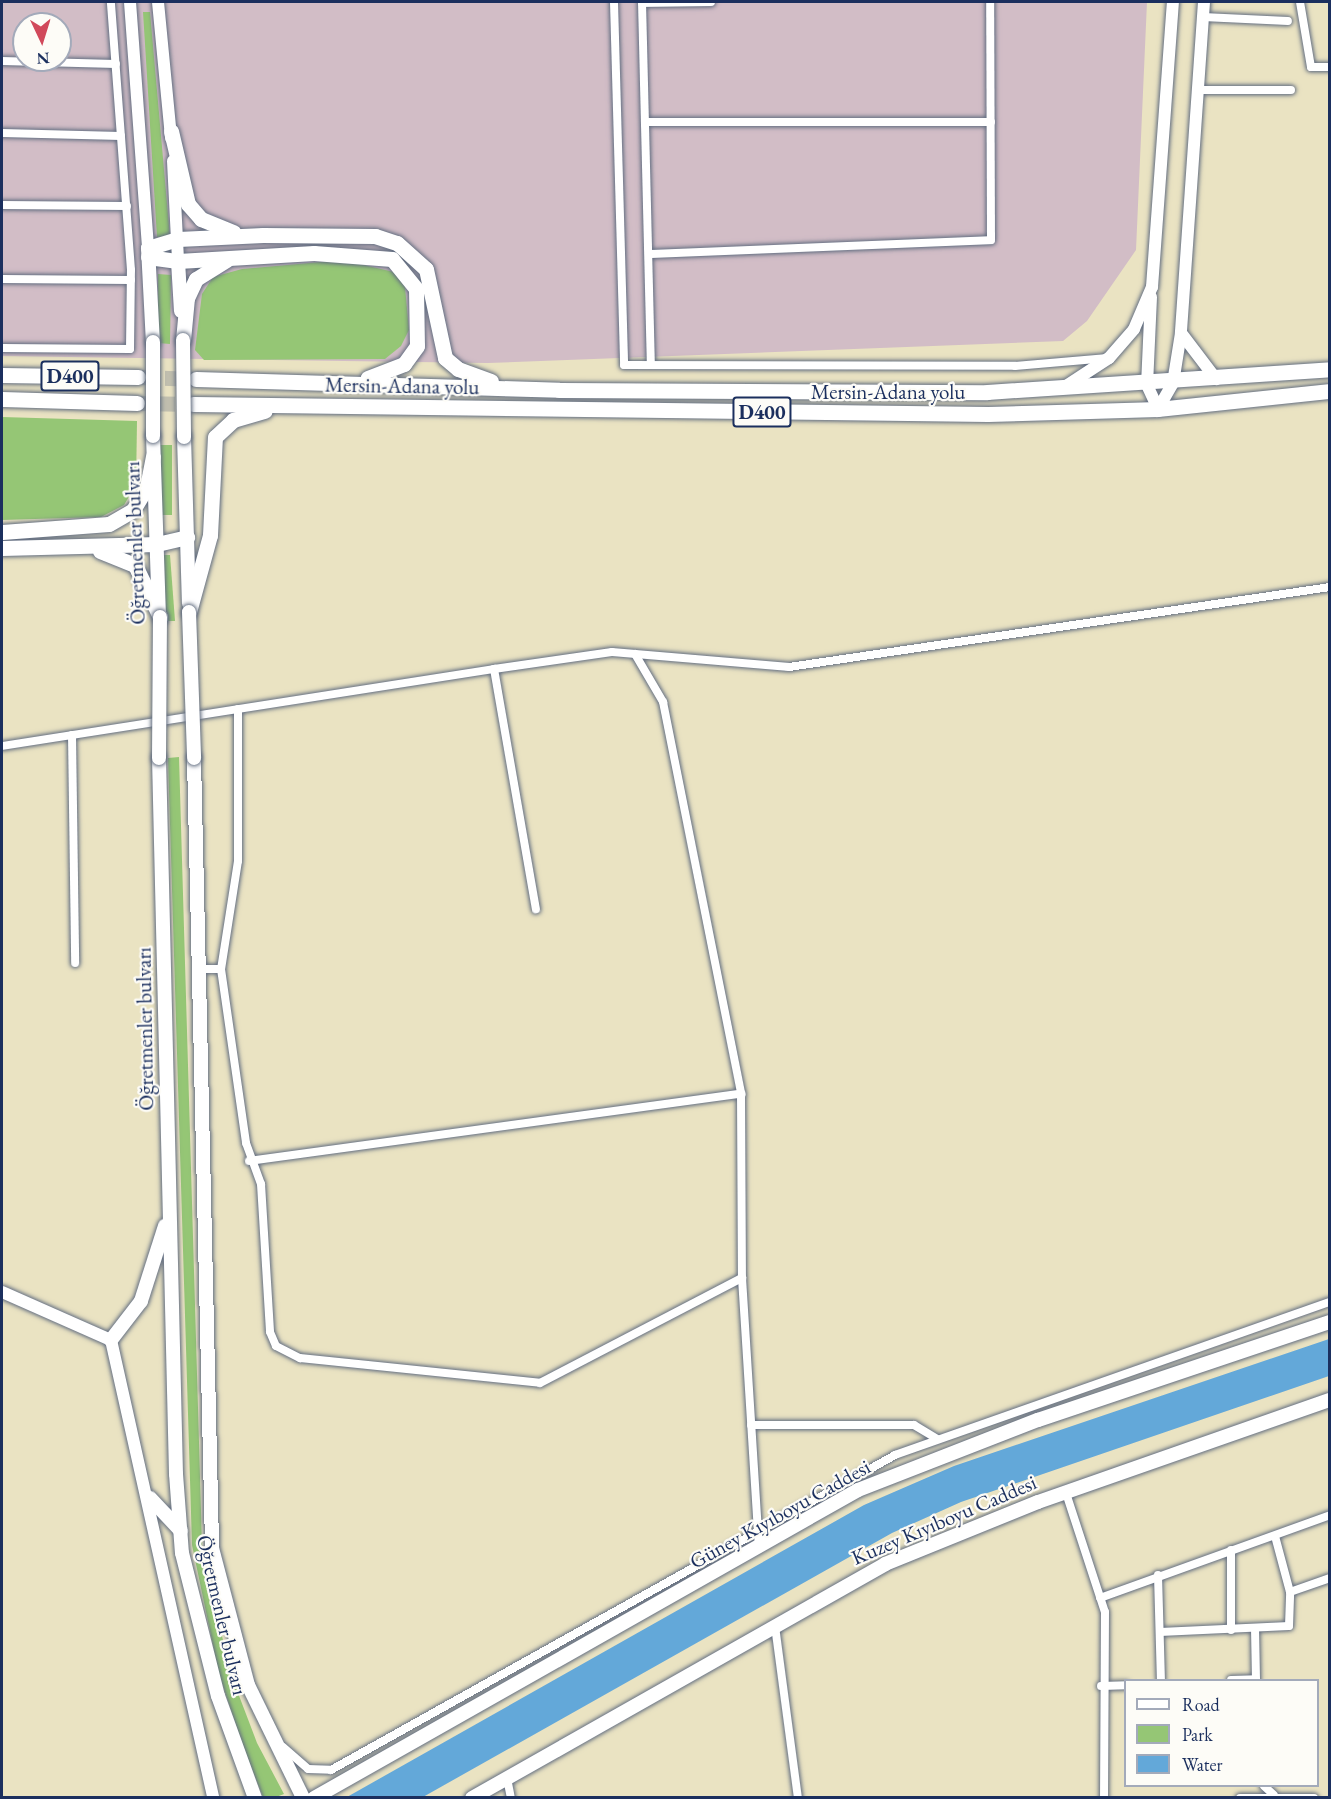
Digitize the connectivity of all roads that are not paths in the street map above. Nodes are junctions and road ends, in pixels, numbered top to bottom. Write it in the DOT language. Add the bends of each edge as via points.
graph roads {
  1 [pos="111,2"];
  2 [pos="130,2"];
  3 [pos="158,2"];
  4 [pos="614,2"];
  5 [pos="642,2"];
  6 [pos="711,2"];
  7 [pos="990,2"];
  8 [pos="1173,2"];
  9 [pos="1204,2"];
  10 [pos="1300,2"];
  11 [pos="1203,17"];
  12 [pos="1288,21"];
  13 [pos="2,61"];
  14 [pos="116,64"];
  15 [pos="1329,67"];
  16 [pos="1198,90"];
  17 [pos="1291,90"];
  18 [pos="646,122"];
  19 [pos="991,122"];
  20 [pos="171,131"];
  21 [pos="2,133"];
  22 [pos="121,136"];
  23 [pos="2,205"];
  24 [pos="127,206"];
  25 [pos="263,235"];
  26 [pos="178,238"];
  27 [pos="148,253"];
  28 [pos="649,254"];
  29 [pos="237,255"];
  30 [pos="178,261"];
  31 [pos="2,279"];
  32 [pos="131,280"];
  33 [pos="1152,287"];
  34 [pos="1181,333"];
  35 [pos="183,340"];
  36 [pos="2,348"];
  37 [pos="1109,358"];
  38 [pos="651,365"];
  39 [pos="1329,369"];
  40 [pos="2,375"];
  41 [pos="138,377"];
  42 [pos="196,379"];
  43 [pos="1216,380"];
  44 [pos="263,381"];
  45 [pos="1173,383"];
  46 [pos="1147,385"];
  47 [pos="1062,389"];
  48 [pos="559,390"];
  49 [pos="1329,391"];
  50 [pos="2,401"];
  51 [pos="137,403"];
  52 [pos="193,404"];
  53 [pos="325,406"];
  54 [pos="1158,409"];
  55 [pos="153,457"];
  56 [pos="2,532"];
  57 [pos="187,537"];
  58 [pos="157,544"];
  59 [pos="70,547"];
  60 [pos="2,548"];
  61 [pos="1329,587"];
  62 [pos="189,612"];
  63 [pos="159,617"];
  64 [pos="635,654"];
  65 [pos="494,669"];
  66 [pos="238,709"];
  67 [pos="72,735"];
  68 [pos="2,746"];
  69 [pos="536,909"];
  70 [pos="75,963"];
  71 [pos="198,969"];
  72 [pos="221,969"];
  73 [pos="741,1094"];
  74 [pos="249,1161"];
  75 [pos="170,1203"];
  76 [pos="742,1278"];
  77 [pos="2,1292"];
  78 [pos="1329,1302"];
  79 [pos="1329,1322"];
  80 [pos="111,1340"];
  81 [pos="1329,1402"];
  82 [pos="751,1425"];
  83 [pos="936,1438"];
  84 [pos="1066,1493"];
  85 [pos="150,1498"];
  86 [pos="1329,1515"];
  87 [pos="757,1529"];
  88 [pos="181,1531"];
  89 [pos="1275,1536"];
  90 [pos="759,1548"];
  91 [pos="1230,1550"];
  92 [pos="1158,1575"];
  93 [pos="1329,1578"];
  94 [pos="1290,1592"];
  95 [pos="1100,1598"];
  96 [pos="775,1626"];
  97 [pos="1256,1628"];
  98 [pos="1232,1630"];
  99 [pos="1161,1632"];
  100 [pos="1161,1679"];
  101 [pos="1256,1679"];
  102 [pos="1124,1685"];
  103 [pos="1101,1686"];
  104 [pos="266,1725"];
  105 [pos="507,1778"];
  106 [pos="1266,1787"];
  107 [pos="1274,1795"];
  108 [pos="213,1797"];
  109 [pos="255,1797"];
  110 [pos="303,1797"];
  111 [pos="314,1797"];
  112 [pos="472,1797"];
  113 [pos="511,1797"];
  114 [pos="798,1797"];
  115 [pos="1104,1797"];
  116 [pos="1240,1797"];
  117 [pos="1314,1797"];
  1 -- 14 [label="street"];
  2 -- 27 [label="main road"];
  3 -- 20 [label="main road"];
  4 -- 38 [label="street" via="624,365"];
  5 -- 6 [label="street"];
  5 -- 18 [label="street"];
  7 -- 19 [label="street"];
  8 -- 33 [label="main road"];
  9 -- 11 [label="main road"];
  10 -- 15 [label="street" via="1311,67"];
  11 -- 12 [label="street"];
  11 -- 16 [label="main road"];
  13 -- 14 [label="street"];
  14 -- 22 [label="street"];
  16 -- 17 [label="street"];
  16 -- 34 [label="main road"];
  18 -- 19 [label="street"];
  18 -- 28 [label="street"];
  19 -- 28 [label="street" via="991,240"];
  20 -- 25 [label="highway" via="188,204 201,219 222,230"];
  20 -- 26 [label="main road"];
  21 -- 22 [label="street"];
  22 -- 24 [label="street"];
  23 -- 24 [label="street"];
  24 -- 32 [label="street"];
  25 -- 26 [label="highway"];
  25 -- 48 [label="highway" via="375,236 397,243 426,269 446,358 478,380"];
  26 -- 27 [label="highway"];
  26 -- 30 [label="main road"];
  27 -- 30 [label="highway"];
  27 -- 55 [label="main road, Öğretmenler bulvarı, bridge"];
  28 -- 38 [label="street"];
  29 -- 30 [label="highway"];
  29 -- 35 [label="highway" via="196,279 187,298"];
  29 -- 44 [label="highway" via="374,254 392,259 416,289 417,346 404,364 388,375"];
  30 -- 35 [label="main road, Öğretmenler bulvarı"];
  31 -- 32 [label="street"];
  32 -- 36 [label="street" via="130,349"];
  33 -- 37 [label="main road" via="1134,328"];
  33 -- 46 [label="main road"];
  34 -- 43 [label="main road"];
  34 -- 45 [label="main road"];
  35 -- 57 [label="main road, Öğretmenler bulvarı, bridge"];
  37 -- 38 [label="street" via="1015,366"];
  37 -- 47 [label="main road"];
  39 -- 43 [label="highway, Mersin-Adana yolu / D400"];
  40 -- 41 [label="highway, D400"];
  42 -- 44 [label="highway, Mersin-Adana yolu / D400"];
  43 -- 45 [label="highway, Mersin-Adana yolu / D400"];
  44 -- 48 [label="highway, Mersin-Adana yolu / D400"];
  45 -- 46 [label="highway, Mersin-Adana yolu / D400"];
  45 -- 54 [label="main road"];
  46 -- 47 [label="highway, Mersin-Adana yolu / D400"];
  46 -- 54 [label="main road"];
  47 -- 48 [label="highway, Mersin-Adana yolu / D400"];
  49 -- 54 [label="highway, Mersin-Adana yolu / D400"];
  50 -- 51 [label="highway"];
  52 -- 53 [label="highway, Mersin-Adana yolu / D400"];
  53 -- 54 [label="highway, Mersin-Adana yolu / D400" via="977,414"];
  53 -- 62 [label="highway" via="244,415 218,432 210,536"];
  55 -- 56 [label="highway" via="147,487 133,510 108,524"];
  55 -- 58 [label="main road, Öğretmenler bulvarı"];
  57 -- 58 [label="highway"];
  57 -- 62 [label="main road, Öğretmenler bulvarı"];
  58 -- 59 [label="highway"];
  58 -- 63 [label="main road, Öğretmenler bulvarı"];
  59 -- 60 [label="highway"];
  59 -- 63 [label="highway" via="111,552 135,565"];
  61 -- 64 [label="street" via="789,667"];
  62 -- 71 [label="main road, Öğretmenler bulvarı, bridge"];
  63 -- 75 [label="main road, Öğretmenler bulvarı, bridge"];
  64 -- 65 [label="street" via="612,652"];
  64 -- 73 [label="street" via="663,702"];
  65 -- 66 [label="street"];
  65 -- 69 [label="street"];
  66 -- 67 [label="street"];
  66 -- 72 [label="street" via="238,861"];
  67 -- 68 [label="street"];
  67 -- 70 [label="street"];
  71 -- 72 [label="street"];
  71 -- 104 [label="main road, Öğretmenler bulvarı" via="212,1548 229,1626"];
  72 -- 74 [label="street"];
  73 -- 74 [label="street"];
  73 -- 76 [label="street"];
  74 -- 76 [label="street" via="261,1185 270,1332 290,1356 540,1383"];
  75 -- 80 [label="main road" via="155,1269 141,1301"];
  75 -- 88 [label="main road, Öğretmenler bulvarı"];
  76 -- 82 [label="street"];
  77 -- 80 [label="main road"];
  78 -- 83 [label="street"];
  79 -- 90 [label="main road, Güney Kıyıboyu Caddesi" via="1038,1420 869,1486"];
  80 -- 85 [label="main road"];
  81 -- 84 [label="main road, Kuzey Kıyıboyu Caddesi"];
  82 -- 83 [label="street" via="914,1425"];
  82 -- 87 [label="street"];
  83 -- 87 [label="street"];
  84 -- 95 [label="street"];
  84 -- 96 [label="main road, Kuzey Kıyıboyu Caddesi" via="885,1564"];
  85 -- 88 [label="main road"];
  85 -- 108 [label="main road"];
  86 -- 89 [label="street"];
  87 -- 90 [label="street"];
  87 -- 104 [label="street" via="331,1770 308,1769"];
  88 -- 109 [label="main road, Öğretmenler bulvarı" via="218,1696"];
  89 -- 91 [label="street"];
  89 -- 94 [label="street"];
  90 -- 111 [label="main road, Güney Kıyıboyu Caddesi"];
  91 -- 92 [label="street"];
  91 -- 98 [label="street"];
  92 -- 95 [label="street"];
  92 -- 99 [label="street"];
  93 -- 94 [label="street"];
  94 -- 97 [label="street" via="1289,1626"];
  95 -- 103 [label="street" via="1105,1621"];
  96 -- 105 [label="main road, Kuzey Kıyıboyu Caddesi"];
  96 -- 114 [label="street"];
  97 -- 98 [label="street"];
  97 -- 101 [label="street"];
  98 -- 99 [label="street"];
  99 -- 100 [label="street"];
  102 -- 103 [label="street"];
  103 -- 115 [label="street"];
  104 -- 110 [label="main road, Öğretmenler bulvarı"];
  105 -- 112 [label="main road, Kuzey Kıyıboyu Caddesi"];
  105 -- 113 [label="street"];
  106 -- 107 [label="street"];
  107 -- 116 [label="street"];
  107 -- 117 [label="street"];
}
